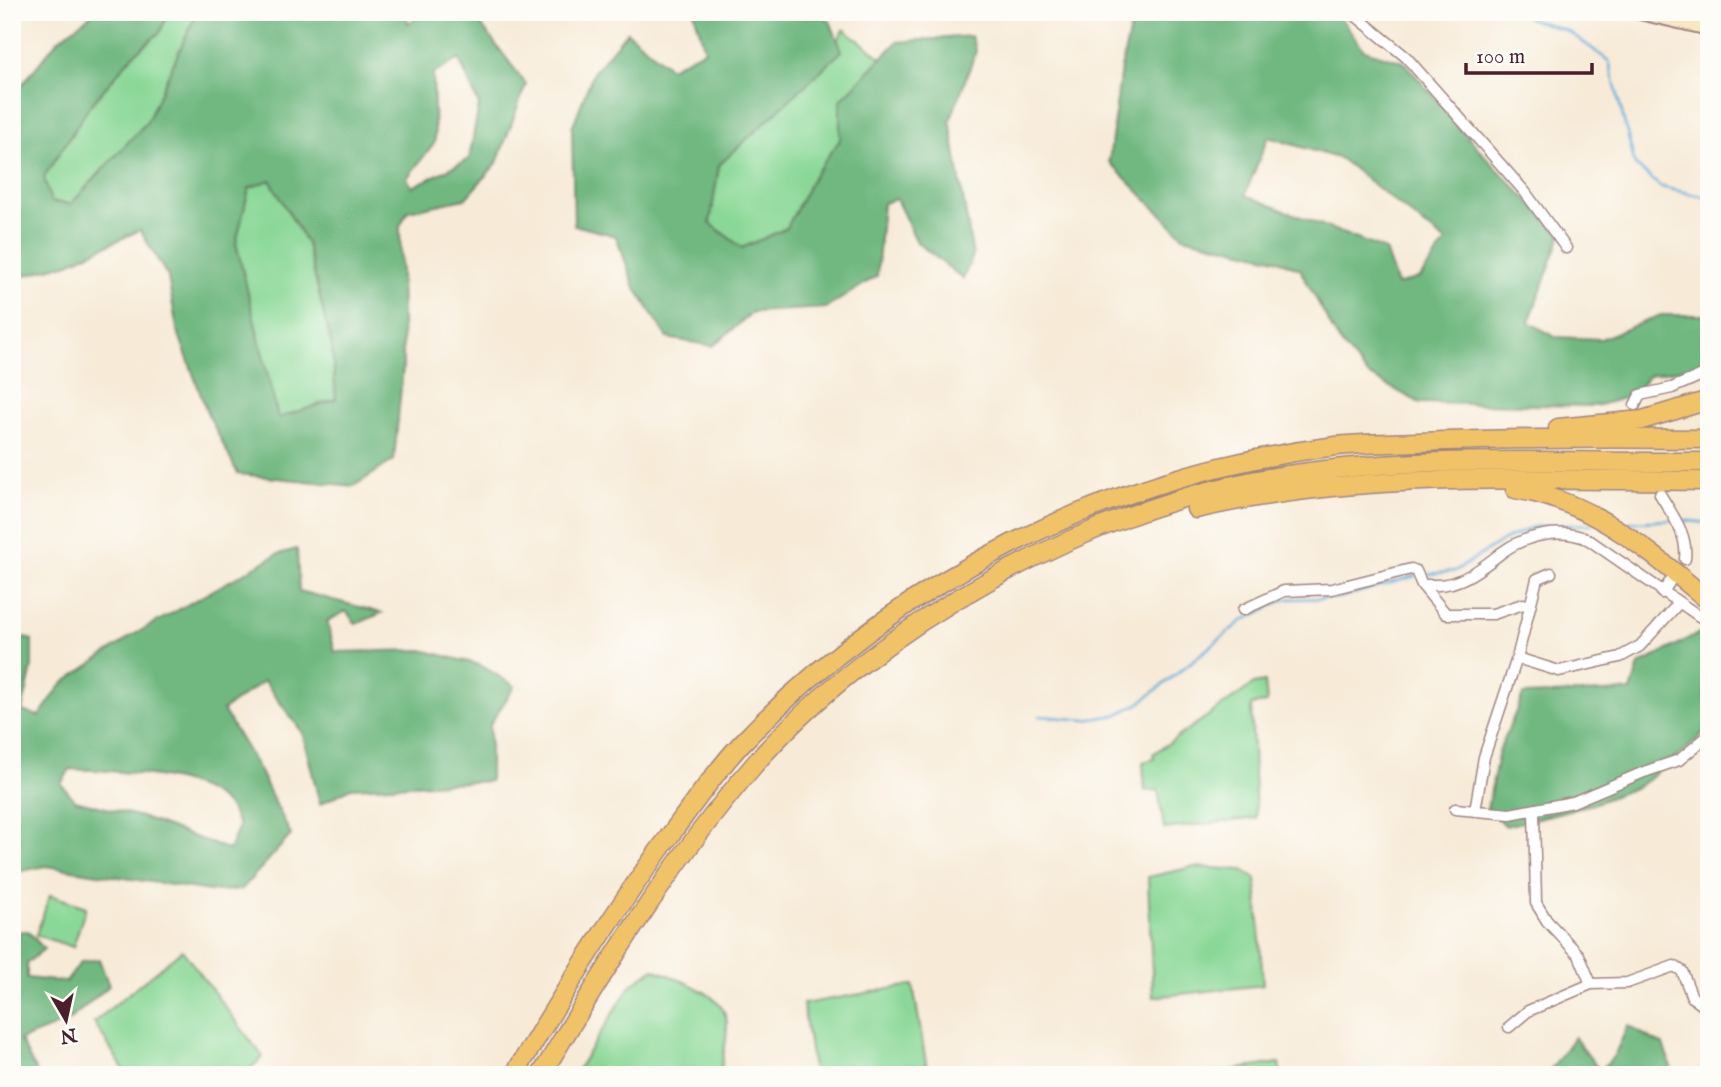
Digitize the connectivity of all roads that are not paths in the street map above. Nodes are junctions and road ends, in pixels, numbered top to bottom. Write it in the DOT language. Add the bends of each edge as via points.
graph roads {
  1 [pos="1351,12"];
  2 [pos="1640,12"];
  3 [pos="1709,27"];
  4 [pos="1566,248"];
  5 [pos="1709,372"];
  6 [pos="1709,400"];
  7 [pos="1635,405"];
  8 [pos="1709,439"];
  9 [pos="1391,443"];
  10 [pos="1709,462"];
  11 [pos="1709,481"];
  12 [pos="1381,483"];
  13 [pos="1660,494"];
  14 [pos="1685,559"];
  15 [pos="1551,573"];
  16 [pos="1419,579"];
  17 [pos="1669,583"];
  18 [pos="1662,593"];
  19 [pos="1709,601"];
  20 [pos="1678,604"];
  21 [pos="1528,606"];
  22 [pos="1244,610"];
  23 [pos="927,618"];
  24 [pos="1709,623"];
  25 [pos="1517,658"];
  26 [pos="1709,735"];
  27 [pos="1455,809"];
  28 [pos="1534,810"];
  29 [pos="1475,811"];
  30 [pos="1591,984"];
  31 [pos="1709,1010"];
  32 [pos="1509,1027"];
  33 [pos="514,1075"];
  34 [pos="541,1075"];
  1 -- 4 [label="street" via="1406,57 1525,192"];
  2 -- 3 [label="street"];
  5 -- 7 [label="street" via="1640,395"];
  6 -- 9 [label="highway" via="1624,423"];
  8 -- 9 [label="highway"];
  9 -- 33 [label="highway" via="1240,461 1130,494 1047,526 914,597 795,694 715,775 618,907"];
  10 -- 23 [label="highway" via="1515,460 1342,469 1267,478 1102,526 991,580"];
  11 -- 12 [label="highway"];
  12 -- 19 [label="highway" via="1493,487 1572,504 1636,541"];
  12 -- 23 [label="highway" via="1243,499 1150,521 1058,556"];
  13 -- 14 [label="street" via="1682,531"];
  15 -- 21 [label="street" via="1537,579"];
  16 -- 18 [label="street" via="1443,585 1460,580 1527,541 1574,532"];
  16 -- 21 [label="street" via="1446,614 1493,614"];
  16 -- 22 [label="street" via="1394,571 1321,590 1284,591"];
  17 -- 18 [label="street"];
  18 -- 20 [label="street"];
  20 -- 24 [label="street"];
  20 -- 25 [label="street" via="1640,646 1620,657 1559,671"];
  21 -- 25 [label="street"];
  23 -- 34 [label="highway" via="829,692 757,762 637,920"];
  25 -- 29 [label="street" via="1484,757"];
  26 -- 28 [label="street" via="1679,761 1573,803"];
  27 -- 29 [label="street"];
  28 -- 29 [label="street" via="1510,814"];
  28 -- 30 [label="street" via="1536,903 1579,955"];
  30 -- 31 [label="street" via="1627,982 1674,966 1682,971 1692,997"];
  30 -- 32 [label="street" via="1528,1011"];
}
